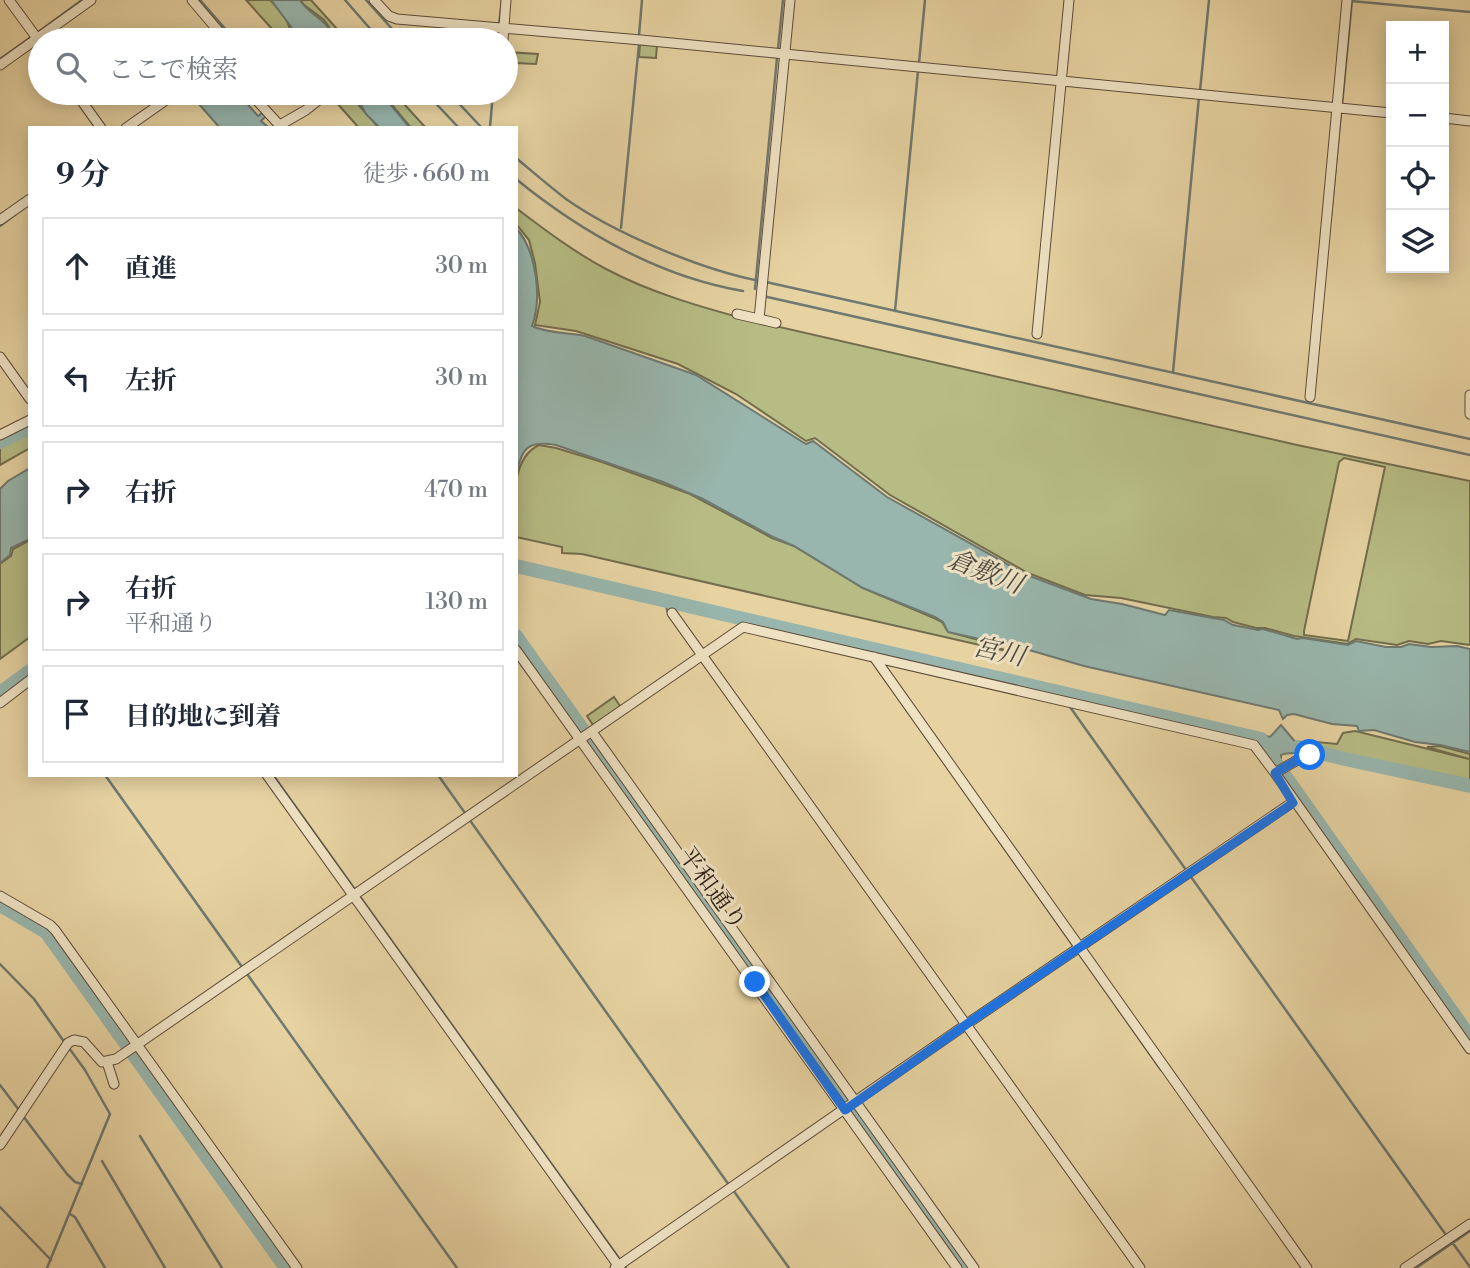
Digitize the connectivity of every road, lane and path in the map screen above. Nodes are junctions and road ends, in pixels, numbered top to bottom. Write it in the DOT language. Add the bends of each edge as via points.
graph roads {
  1 [pos="9,0"];
  2 [pos="91,0"];
  3 [pos="192,0"];
  4 [pos="374,0"];
  5 [pos="506,0"];
  6 [pos="790,0"];
  7 [pos="1069,0"];
  8 [pos="1347,0"];
  9 [pos="29,28"];
  10 [pos="50,28"];
  11 [pos="216,28"];
  12 [pos="501,28"];
  13 [pos="518,30"];
  14 [pos="28,44"];
  15 [pos="785,55"];
  16 [pos="0,65"];
  17 [pos="1061,81"];
  18 [pos="85,105"];
  19 [pos="159,105"];
  20 [pos="261,105"];
  21 [pos="312,105"];
  22 [pos="1340,108"];
  23 [pos="1386,113"];
  24 [pos="1449,119"];
  25 [pos="1470,121"];
  26 [pos="100,126"];
  27 [pos="129,126"];
  28 [pos="280,126"];
  29 [pos="282,126"];
  30 [pos="28,200"];
  31 [pos="0,220"];
  32 [pos="737,314"];
  33 [pos="759,319"];
  34 [pos="776,323"];
  35 [pos="1037,334"];
  36 [pos="0,357"];
  37 [pos="1470,395"];
  38 [pos="28,396"];
  39 [pos="1310,397"];
  40 [pos="1470,414"];
  41 [pos="28,421"];
  42 [pos="0,435"];
  43 [pos="672,613"];
  44 [pos="518,652"];
  45 [pos="700,657"];
  46 [pos="871,657"];
  47 [pos="28,682"];
  48 [pos="0,703"];
  49 [pos="586,736"];
  50 [pos="1312,749"];
  51 [pos="1278,771"];
  52 [pos="269,777"];
  53 [pos="1293,803"];
  54 [pos="356,893"];
  55 [pos="0,896"];
  56 [pos="1078,949"];
  57 [pos="964,1027"];
  58 [pos="132,1047"];
  59 [pos="1470,1049"];
  60 [pos="107,1062"];
  61 [pos="114,1084"];
  62 [pos="851,1105"];
  63 [pos="0,1145"];
  64 [pos="1470,1224"];
  65 [pos="620,1265"];
  66 [pos="297,1268"];
  67 [pos="957,1268"];
  68 [pos="974,1268"];
  69 [pos="1140,1268"];
  70 [pos="1307,1268"];
  71 [pos="1405,1268"];
  1 -- 9 [label="street"];
  2 -- 10 [label="street"];
  3 -- 11 [label="street"];
  4 -- 12 [label="street" via="393,19"];
  5 -- 12 [label="street"];
  6 -- 15 [label="street"];
  7 -- 17 [label="street"];
  8 -- 22 [label="street"];
  13 -- 15 [label="street"];
  14 -- 16 [label="street"];
  15 -- 17 [label="street"];
  15 -- 33 [label="street"];
  17 -- 22 [label="street"];
  17 -- 35 [label="street"];
  18 -- 26 [label="street"];
  19 -- 27 [label="street"];
  20 -- 28 [label="street"];
  21 -- 29 [label="street"];
  22 -- 23 [label="street"];
  22 -- 39 [label="street"];
  24 -- 25 [label="street"];
  30 -- 31 [label="street"];
  32 -- 33 [label="street"];
  33 -- 34 [label="street"];
  36 -- 38 [label="street"];
  37 -- 40 [label="street"];
  41 -- 42 [label="street"];
  43 -- 45 [label="street"];
  44 -- 49 [label="street"];
  45 -- 46 [label="street" via="743,627"];
  45 -- 49 [label="street"];
  45 -- 57 [label="street"];
  46 -- 51 [label="street" via="1254,745"];
  46 -- 56 [label="street"];
  47 -- 48 [label="street"];
  49 -- 54 [label="street"];
  49 -- 62 [label="street, 平和通り"];
  49 -- 62 [label="street"];
  50 -- 51 [label="street" via="1310,755"];
  51 -- 53 [label="street"];
  52 -- 54 [label="street"];
  53 -- 56 [label="street"];
  53 -- 59 [label="street"];
  54 -- 58 [label="street"];
  54 -- 65 [label="street"];
  55 -- 58 [label="street" via="55,930"];
  56 -- 57 [label="street"];
  56 -- 70 [label="street"];
  57 -- 62 [label="street"];
  57 -- 69 [label="street"];
  58 -- 60 [label="street"];
  58 -- 66 [label="street"];
  60 -- 61 [label="street"];
  60 -- 63 [label="street" via="99,1060 84,1042 74,1040 67,1045"];
  62 -- 65 [label="street"];
  62 -- 67 [label="street, 平和通り"];
  62 -- 68 [label="street"];
  64 -- 71 [label="street"];
}
